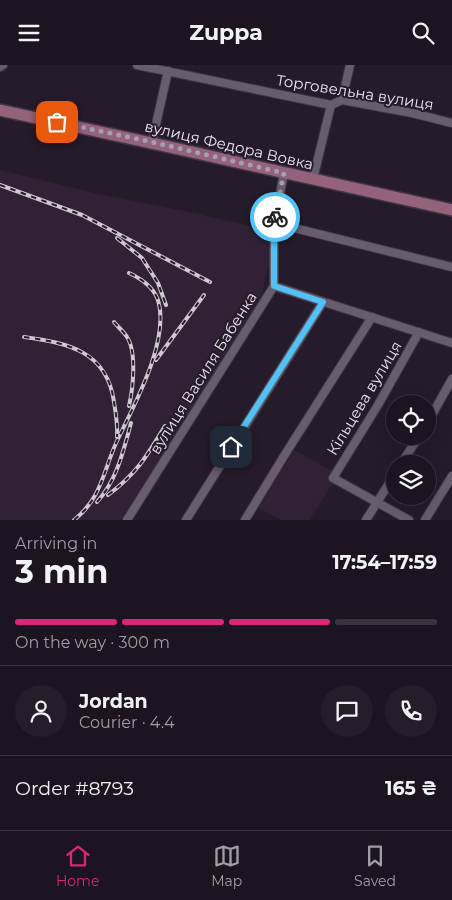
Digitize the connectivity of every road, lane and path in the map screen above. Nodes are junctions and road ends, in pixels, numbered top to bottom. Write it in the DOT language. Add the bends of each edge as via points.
graph roads {
  1 [pos="136,65"];
  2 [pos="350,65"];
  3 [pos="168,71"];
  4 [pos="342,101"];
  5 [pos="331,105"];
  6 [pos="0,110"];
  7 [pos="452,123"];
  8 [pos="152,142"];
  9 [pos="284,173"];
  10 [pos="313,179"];
  11 [pos="452,210"];
  12 [pos="274,225"];
  13 [pos="452,267"];
  14 [pos="274,286"];
  15 [pos="323,302"];
  16 [pos="372,317"];
  17 [pos="419,332"];
  18 [pos="452,343"];
  19 [pos="452,379"];
  20 [pos="436,407"];
  21 [pos="452,476"];
  22 [pos="386,488"];
  23 [pos="377,503"];
  24 [pos="127,520"];
  25 [pos="186,520"];
  26 [pos="245,520"];
  27 [pos="366,520"];
  28 [pos="408,520"];
  29 [pos="425,520"];
  1 -- 3 [label="street, Торговельна вулиця"];
  2 -- 4 [label="street"];
  3 -- 5 [label="street, Торговельна вулиця"];
  3 -- 8 [label="street"];
  4 -- 5 [label="street, Торговельна вулиця"];
  4 -- 7 [label="street, Торговельна вулиця"];
  5 -- 10 [label="street"];
  6 -- 8 [label="street, вулиця Федора Вовка"];
  8 -- 9 [label="street, вулиця Федора Вовка"];
  9 -- 10 [label="street, вулиця Федора Вовка"];
  9 -- 12 [label="street, вулиця Василя Бабенка"];
  10 -- 11 [label="street, вулиця Федора Вовка"];
  12 -- 13 [label="street"];
  12 -- 14 [label="street, вулиця Василя Бабенка"];
  14 -- 15 [label="street"];
  14 -- 24 [label="street, вулиця Василя Бабенка"];
  15 -- 16 [label="street"];
  15 -- 25 [label="street"];
  16 -- 17 [label="street"];
  16 -- 26 [label="street"];
  17 -- 18 [label="street"];
  17 -- 23 [label="street, Кільцева вулиця" via="333,478"];
  19 -- 20 [label="street"];
  21 -- 29 [label="street"];
  22 -- 23 [label="street"];
  23 -- 27 [label="street"];
  23 -- 28 [label="street"];
}
